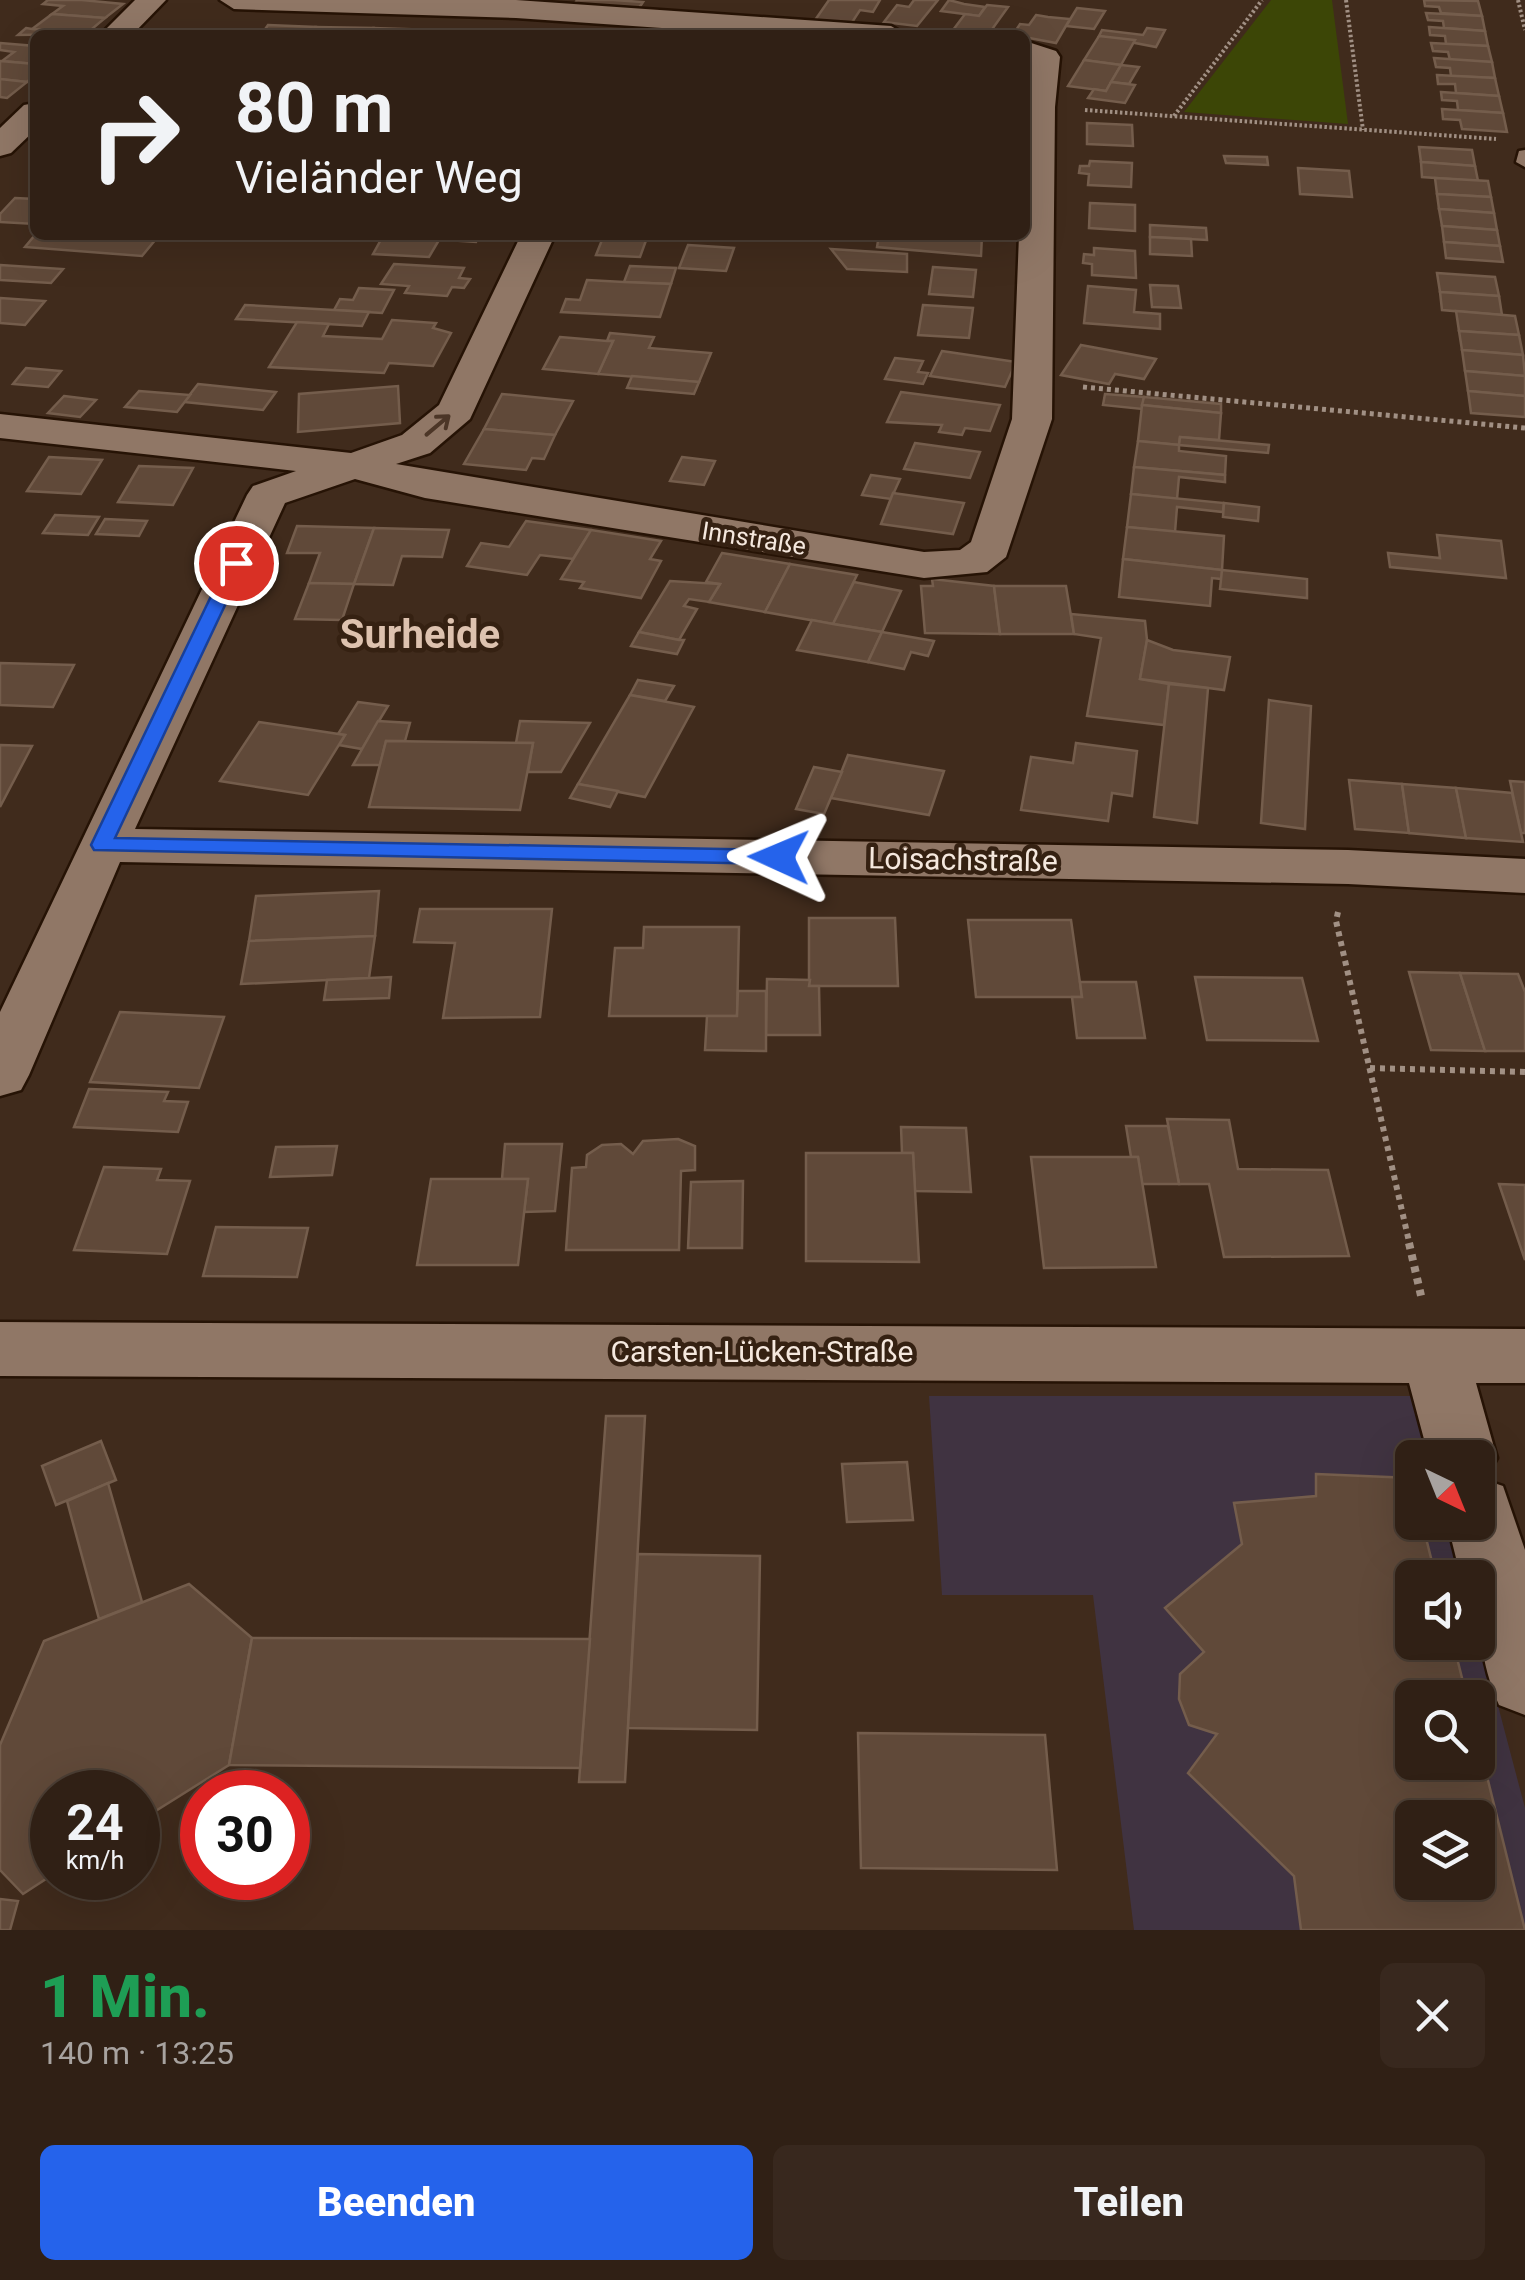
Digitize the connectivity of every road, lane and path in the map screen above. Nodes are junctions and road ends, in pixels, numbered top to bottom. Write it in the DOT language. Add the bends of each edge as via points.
graph roads {
  1 [pos="152,0"];
  2 [pos="234,0"];
  3 [pos="1262,0"];
  4 [pos="1346,0"];
  5 [pos="1518,0"];
  6 [pos="519,5"];
  7 [pos="590,24"];
  8 [pos="120,30"];
  9 [pos="755,30"];
  10 [pos="1525,30"];
  11 [pos="1030,52"];
  12 [pos="1038,106"];
  13 [pos="1174,116"];
  14 [pos="30,117"];
  15 [pos="1363,130"];
  16 [pos="1507,140"];
  17 [pos="0,146"];
  18 [pos="536,240"];
  19 [pos="1032,382"];
  20 [pos="0,426"];
  21 [pos="1525,428"];
  22 [pos="351,466"];
  23 [pos="102,845"];
  24 [pos="1348,867"];
  25 [pos="1525,876"];
  26 [pos="1370,1068"];
  27 [pos="1525,1072"];
  28 [pos="0,1075"];
  29 [pos="0,1349"];
  30 [pos="1435,1356"];
  31 [pos="1525,1356"];
  32 [pos="1458,1440"];
  33 [pos="1487,1540"];
  34 [pos="1525,1680"];
  1 -- 8 [label="street"];
  2 -- 6 [label="street"];
  3 -- 13 [label="path"];
  4 -- 15 [label="path"];
  5 -- 10 [label="path"];
  6 -- 7 [label="street"];
  7 -- 9 [label="street"];
  11 -- 12 [label="street, Innstraße" via="1045,57"];
  12 -- 13 [label="path"];
  12 -- 19 [label="street, Innstraße"];
  13 -- 15 [label="path"];
  14 -- 17 [label="street"];
  15 -- 16 [label="path"];
  22 -- 18 [label="street, one-way" via="416,444 456,410"];
  19 -- 21 [label="path"];
  19 -- 22 [label="street, Innstraße" via="1032,419 991,548 971,563 866,556 424,485"];
  20 -- 22 [label="street, Innstraße"];
  22 -- 23 [label="street" via="268,495"];
  23 -- 24 [label="street, Loisachstraße"];
  23 -- 28 [label="street"];
  24 -- 25 [label="street, Loisachstraße"];
  24 -- 26 [label="path" via="1336,922"];
  26 -- 27 [label="path"];
  26 -- 30 [label="path"];
  29 -- 30 [label="street, Carsten-Lücken-Straße"];
  30 -- 31 [label="street, Carsten-Lücken-Straße"];
  30 -- 32 [label="street"];
  33 -- 34 [label="street"];
}
